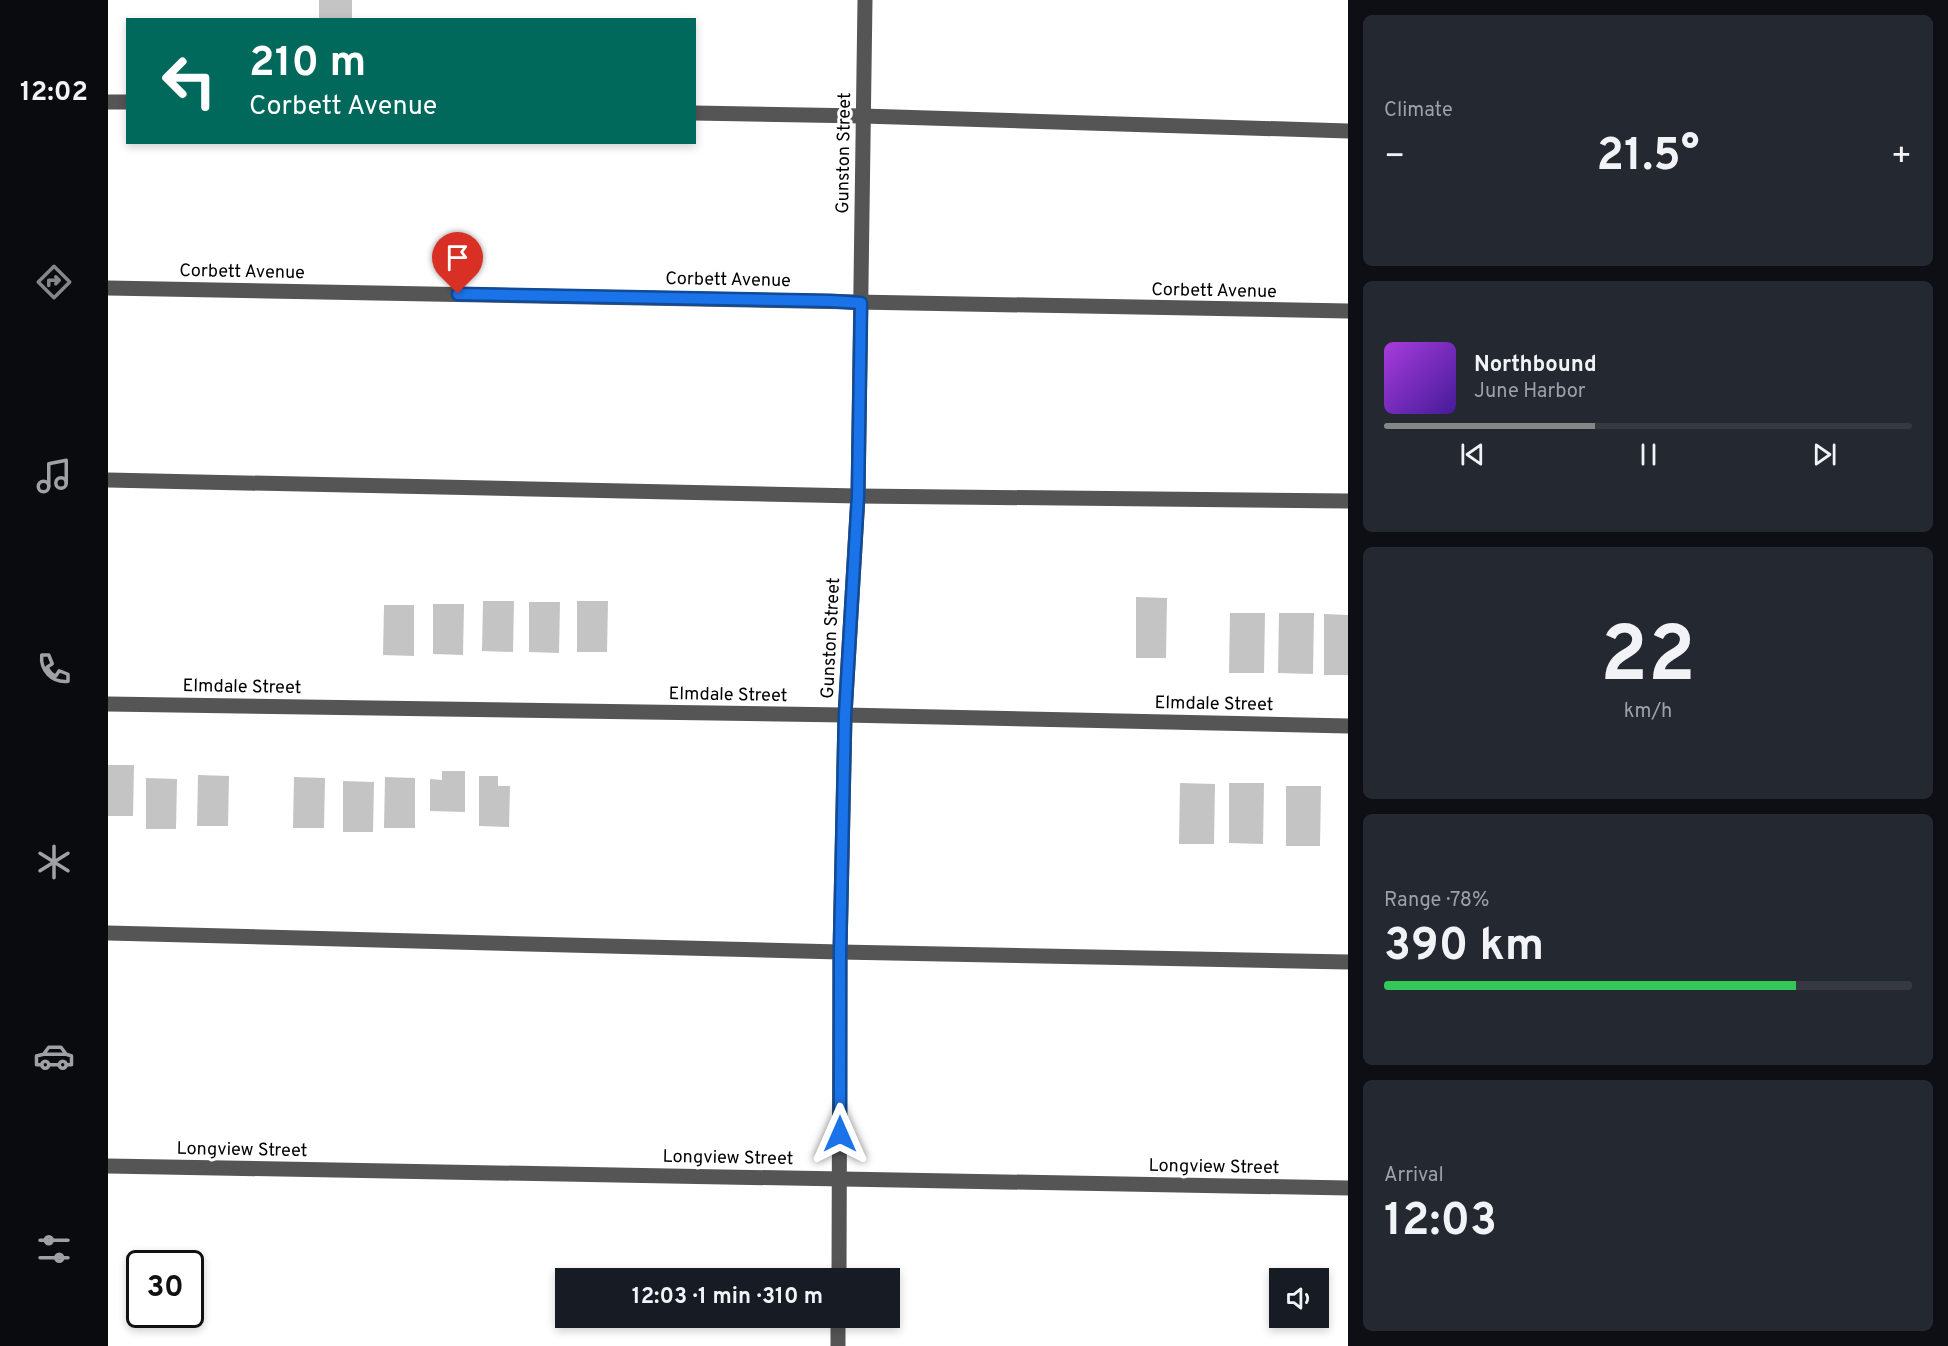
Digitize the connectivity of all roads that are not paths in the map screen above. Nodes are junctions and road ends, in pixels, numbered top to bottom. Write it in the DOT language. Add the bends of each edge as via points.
graph roads {
  1 [pos="865,0"];
  2 [pos="108,102"];
  3 [pos="126,102"];
  4 [pos="696,113"];
  5 [pos="863,116"];
  6 [pos="1348,131"];
  7 [pos="108,288"];
  8 [pos="861,303"];
  9 [pos="1348,311"];
  10 [pos="108,480"];
  11 [pos="858,496"];
  12 [pos="1348,501"];
  13 [pos="108,704"];
  14 [pos="845,715"];
  15 [pos="1348,726"];
  16 [pos="108,933"];
  17 [pos="840,952"];
  18 [pos="1348,962"];
  19 [pos="108,1166"];
  20 [pos="840,1179"];
  21 [pos="1348,1188"];
  22 [pos="839,1268"];
  23 [pos="838,1328"];
  24 [pos="838,1346"];
  1 -- 5 [label="street, Gunston Street"];
  2 -- 3 [label="street"];
  4 -- 5 [label="street"];
  5 -- 6 [label="street"];
  5 -- 8 [label="street, Gunston Street"];
  7 -- 8 [label="street, Corbett Avenue"];
  8 -- 9 [label="street, Corbett Avenue"];
  8 -- 11 [label="street, Gunston Street"];
  10 -- 11 [label="street"];
  11 -- 12 [label="street"];
  11 -- 14 [label="street, Gunston Street"];
  13 -- 14 [label="street, Elmdale Street"];
  14 -- 15 [label="street, Elmdale Street"];
  14 -- 17 [label="street, Gunston Street"];
  16 -- 17 [label="street"];
  17 -- 18 [label="street"];
  17 -- 20 [label="street, Gunston Street"];
  19 -- 20 [label="street, Longview Street"];
  20 -- 21 [label="street, Longview Street"];
  20 -- 22 [label="street, Gunston Street"];
  23 -- 24 [label="street"];
}
